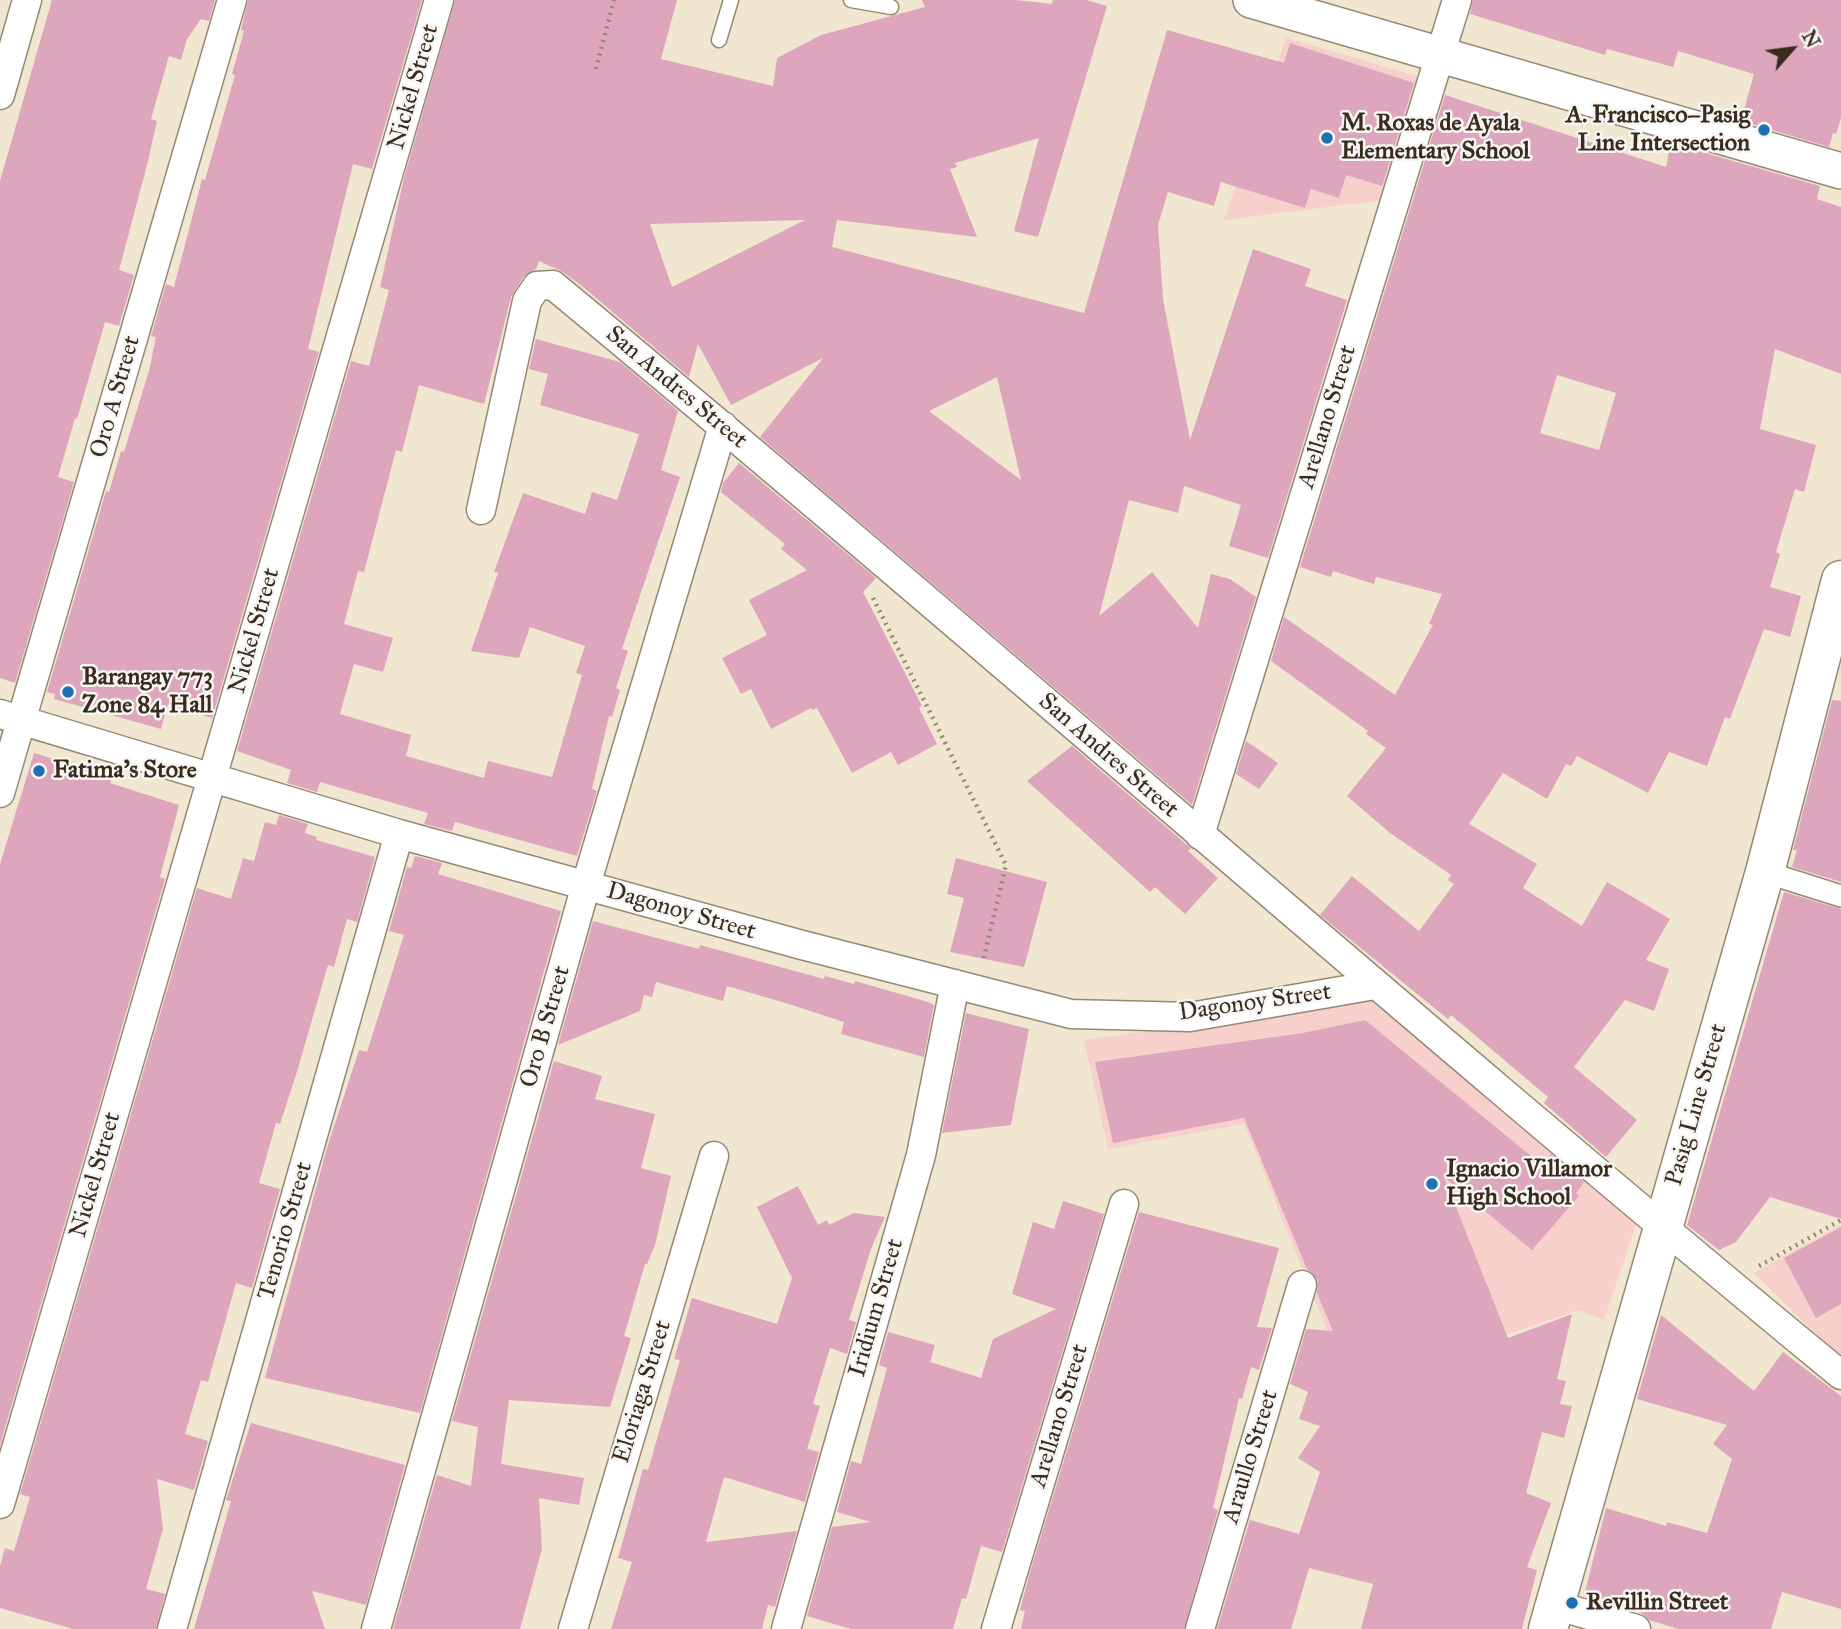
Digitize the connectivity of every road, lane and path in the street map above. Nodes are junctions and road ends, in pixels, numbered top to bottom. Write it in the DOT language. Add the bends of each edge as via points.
graph roads {
  1 [pos="27,0"];
  2 [pos="232,0"];
  3 [pos="439,0"];
  4 [pos="614,0"];
  5 [pos="731,0"];
  6 [pos="852,0"];
  7 [pos="1251,0"];
  8 [pos="1457,0"];
  9 [pos="891,7"];
  10 [pos="719,40"];
  11 [pos="1440,55"];
  12 [pos="596,69"];
  13 [pos="0,95"];
  14 [pos="1841,171"];
  15 [pos="723,426"];
  16 [pos="481,510"];
  17 [pos="869,551"];
  18 [pos="1841,580"];
  19 [pos="11,718"];
  20 [pos="212,778"];
  21 [pos="0,793"];
  22 [pos="399,834"];
  23 [pos="1199,835"];
  24 [pos="1765,872"];
  25 [pos="586,886"];
  26 [pos="1841,896"];
  27 [pos="1375,985"];
  28 [pos="965,987"];
  29 [pos="714,1156"];
  30 [pos="1124,1204"];
  31 [pos="1841,1220"];
  32 [pos="1661,1227"];
  33 [pos="1729,1283"];
  34 [pos="1302,1284"];
  35 [pos="1841,1375"];
  36 [pos="0,1504"];
  37 [pos="1552,1617"];
  38 [pos="172,1629"];
  39 [pos="376,1629"];
  40 [pos="573,1629"];
  41 [pos="786,1629"];
  42 [pos="996,1629"];
  43 [pos="1199,1629"];
  44 [pos="1636,1629"];
  1 -- 13 [label="street"];
  2 -- 19 [label="street, Oro A Street"];
  3 -- 20 [label="street, Nickel Street"];
  4 -- 12 [label="path"];
  5 -- 10 [label="lane"];
  6 -- 9 [label="lane"];
  7 -- 11 [label="street"];
  8 -- 11 [label="street, Arellano Street"];
  11 -- 14 [label="street"];
  11 -- 23 [label="street, Arellano Street"];
  15 -- 16 [label="street, San Andres Street" via="553,285 537,286 527,301"];
  15 -- 17 [label="street, San Andres Street"];
  15 -- 25 [label="street, Oro B Street"];
  17 -- 23 [label="street, San Andres Street"];
  17 -- 28 [label="path" via="858,569 1006,866"];
  18 -- 24 [label="main road, Pasig Line Street"];
  19 -- 20 [label="street, Dagonoy Street"];
  19 -- 21 [label="street, Oro A Street"];
  20 -- 22 [label="street, Dagonoy Street"];
  20 -- 36 [label="street, Nickel Street"];
  22 -- 25 [label="street, Dagonoy Street"];
  22 -- 38 [label="street, Tenorio Street"];
  23 -- 27 [label="street, San Andres Street"];
  24 -- 26 [label="street"];
  24 -- 32 [label="main road, Pasig Line Street"];
  25 -- 28 [label="street, Dagonoy Street"];
  25 -- 39 [label="street, Oro B Street"];
  27 -- 28 [label="street, Dagonoy Street" via="1190,1017 1071,1013"];
  27 -- 32 [label="street, San Andres Street"];
  28 -- 41 [label="street, Iridium Street"];
  29 -- 40 [label="street, Eloriaga Street"];
  30 -- 42 [label="street, Arellano Street"];
  31 -- 33 [label="path"];
  32 -- 33 [label="street, San Andres Street"];
  32 -- 37 [label="main road, Pasig Line Street"];
  33 -- 35 [label="street, San Andres Street"];
  34 -- 43 [label="street, Araullo Street"];
  37 -- 44 [label="street"];
}
